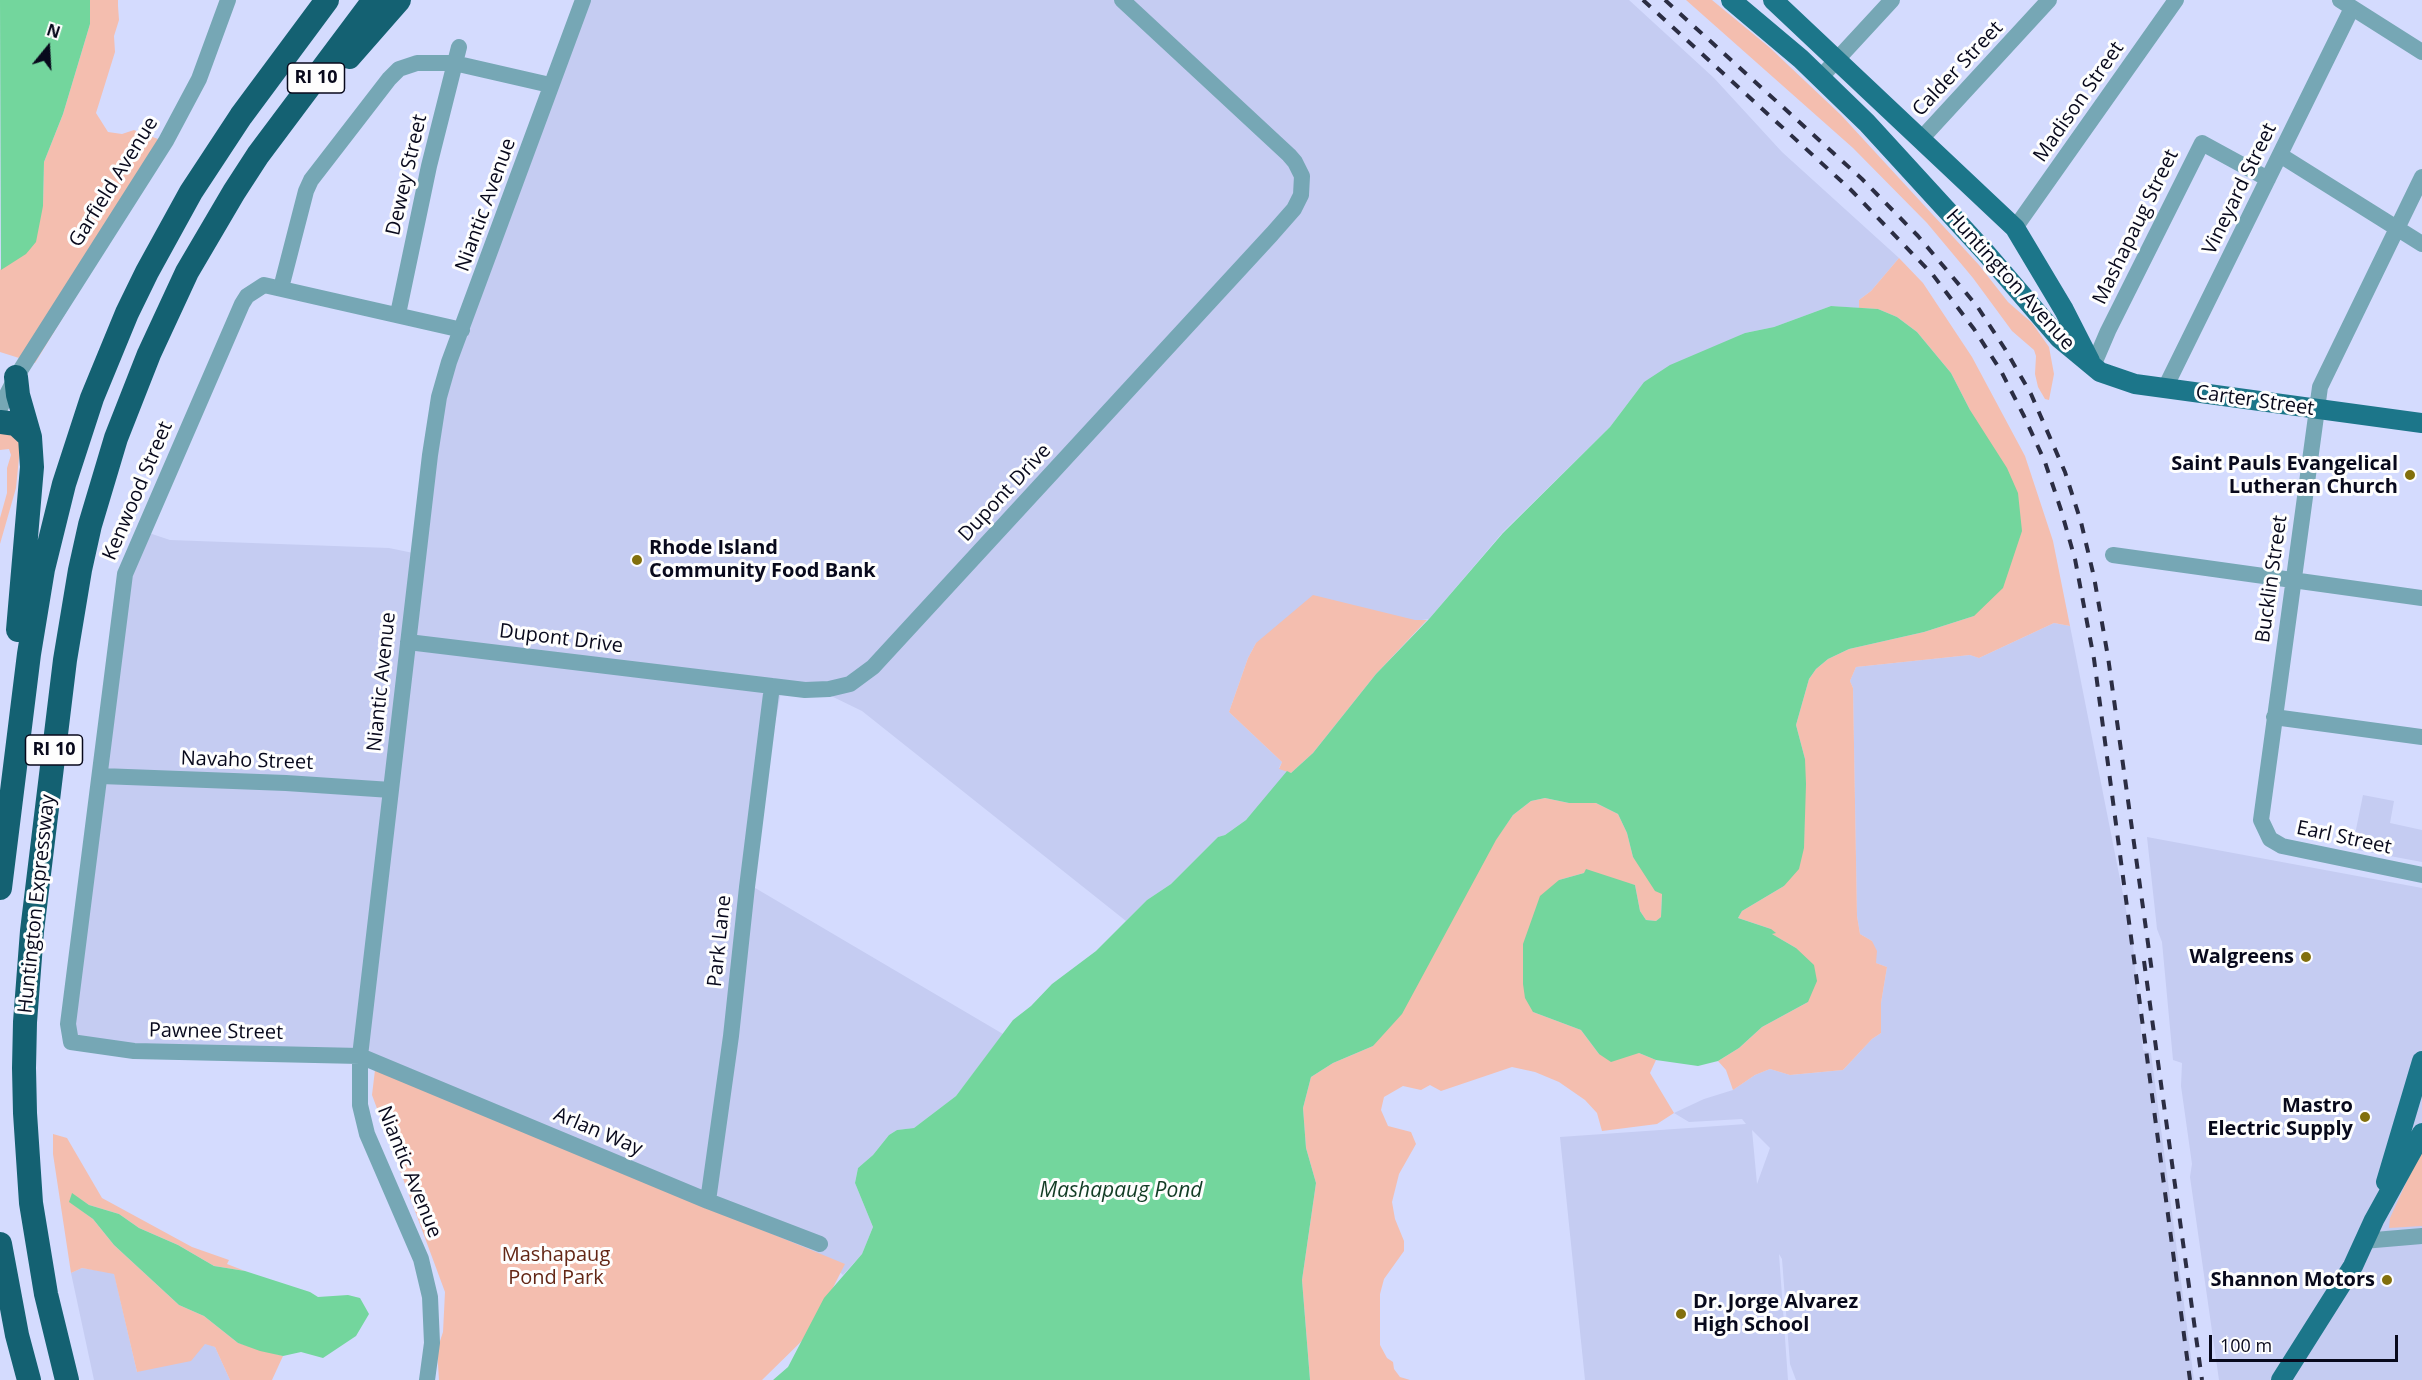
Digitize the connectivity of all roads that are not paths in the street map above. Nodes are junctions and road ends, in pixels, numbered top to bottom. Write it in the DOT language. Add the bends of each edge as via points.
graph roads {
  1 [pos="228,0"];
  2 [pos="327,0"];
  3 [pos="374,0"];
  4 [pos="399,0"];
  5 [pos="583,0"];
  6 [pos="1122,0"];
  7 [pos="1731,0"];
  8 [pos="1773,0"];
  9 [pos="1892,0"];
  10 [pos="2049,0"];
  11 [pos="2176,0"];
  12 [pos="2346,4"];
  13 [pos="2422,52"];
  14 [pos="457,55"];
  15 [pos="1837,60"];
  16 [pos="1820,78"];
  17 [pos="550,85"];
  18 [pos="1921,139"];
  19 [pos="258,155"];
  20 [pos="2280,155"];
  21 [pos="2422,177"];
  22 [pos="2268,179"];
  23 [pos="2015,228"];
  24 [pos="2396,228"];
  25 [pos="2422,244"];
  26 [pos="281,288"];
  27 [pos="398,314"];
  28 [pos="462,330"];
  29 [pos="2093,366"];
  30 [pos="8,384"];
  31 [pos="2165,388"];
  32 [pos="0,408"];
  33 [pos="2317,409"];
  34 [pos="0,422"];
  35 [pos="2422,423"];
  36 [pos="30,437"];
  37 [pos="2113,555"];
  38 [pos="2293,580"];
  39 [pos="2422,598"];
  40 [pos="408,642"];
  41 [pos="772,686"];
  42 [pos="2274,717"];
  43 [pos="2422,737"];
  44 [pos="101,776"];
  45 [pos="391,790"];
  46 [pos="9,811"];
  47 [pos="2264,831"];
  48 [pos="2422,875"];
  49 [pos="0,888"];
  50 [pos="71,1042"];
  51 [pos="360,1056"];
  52 [pos="2422,1061"];
  53 [pos="2422,1133"];
  54 [pos="708,1201"];
  55 [pos="2374,1220"];
  56 [pos="2422,1236"];
  57 [pos="2363,1241"];
  58 [pos="0,1244"];
  59 [pos="820,1244"];
  60 [pos="28,1380"];
  61 [pos="67,1380"];
  62 [pos="427,1380"];
  63 [pos="2281,1380"];
  1 -- 30 [label="street, Garfield Avenue" via="199,79 166,141"];
  2 -- 46 [label="highway, Huntington Expressway / RI 10" via="241,116 191,192 147,272 109,355 74,451 43,569"];
  3 -- 19 [label="highway, Huntington Expressway / RI 10"];
  4 -- 19 [label="highway"];
  5 -- 17 [label="street, Niantic Avenue"];
  6 -- 41 [label="street, Dupont Drive" via="1295,162 1303,183 1299,202 873,667 850,684 829,689"];
  7 -- 16 [label="main road, Huntington Avenue"];
  8 -- 15 [label="main road, Huntington Avenue"];
  9 -- 15 [label="street"];
  10 -- 18 [label="street, Calder Street"];
  11 -- 23 [label="street, Madison Street"];
  12 -- 13 [label="street"];
  12 -- 20 [label="street, Vineyard Street"];
  14 -- 17 [label="street"];
  14 -- 26 [label="street" via="399,69 311,180"];
  14 -- 27 [label="street, Dewey Street"];
  15 -- 16 [label="street"];
  15 -- 18 [label="main road, Huntington Avenue"];
  16 -- 29 [label="main road, Huntington Avenue" via="1898,155 2059,338"];
  17 -- 28 [label="street, Niantic Avenue"];
  18 -- 23 [label="main road, Huntington Avenue"];
  19 -- 61 [label="highway, Huntington Expressway / RI 10" via="187,272 136,385 102,482 71,615 30,954 24,1068 27,1158 36,1238"];
  20 -- 22 [label="street, Vineyard Street"];
  20 -- 24 [label="street"];
  21 -- 24 [label="street, Bucklin Street"];
  22 -- 29 [label="street, Mashapaug Street" via="2202,143"];
  22 -- 31 [label="street, Vineyard Street"];
  23 -- 29 [label="main road, Huntington Avenue"];
  24 -- 25 [label="street"];
  24 -- 33 [label="street, Bucklin Street" via="2324,374"];
  26 -- 27 [label="street, Kenwood Street"];
  26 -- 44 [label="street, Kenwood Street" via="264,285 242,304 129,561"];
  27 -- 28 [label="street, Kenwood Street"];
  28 -- 40 [label="street, Niantic Avenue" via="439,398"];
  29 -- 31 [label="main road, Carter Street" via="2122,381"];
  30 -- 32 [label="street, Garfield Avenue"];
  30 -- 36 [label="highway" via="18,395"];
  31 -- 33 [label="main road, Carter Street"];
  33 -- 35 [label="main road, Carter Street"];
  33 -- 38 [label="street, Bucklin Street"];
  34 -- 36 [label="highway" via="16,424"];
  36 -- 46 [label="highway" via="31,479 12,698"];
  37 -- 38 [label="street"];
  38 -- 39 [label="street"];
  38 -- 42 [label="street, Bucklin Street"];
  40 -- 41 [label="street, Dupont Drive"];
  40 -- 45 [label="street, Niantic Avenue"];
  41 -- 54 [label="street, Park Lane"];
  42 -- 43 [label="street"];
  42 -- 47 [label="street, Bucklin Street" via="2261,813"];
  44 -- 45 [label="street, Navaho Street"];
  44 -- 50 [label="street, Kenwood Street" via="68,1024"];
  45 -- 51 [label="street, Niantic Avenue"];
  46 -- 49 [label="highway, Huntington Expressway / RI 10"];
  47 -- 48 [label="street, Earl Street" via="2275,843 2290,849"];
  50 -- 51 [label="street, Pawnee Street" via="134,1051"];
  51 -- 54 [label="street, Arlan Way"];
  51 -- 62 [label="street, Niantic Avenue" via="360,1105 367,1134 421,1259 430,1297 432,1343"];
  52 -- 55 [label="main road"];
  53 -- 55 [label="main road"];
  54 -- 59 [label="street, Arlan Way"];
  55 -- 57 [label="main road"];
  56 -- 57 [label="street"];
  57 -- 63 [label="main road" via="2352,1266"];
  58 -- 60 [label="highway"];
}
